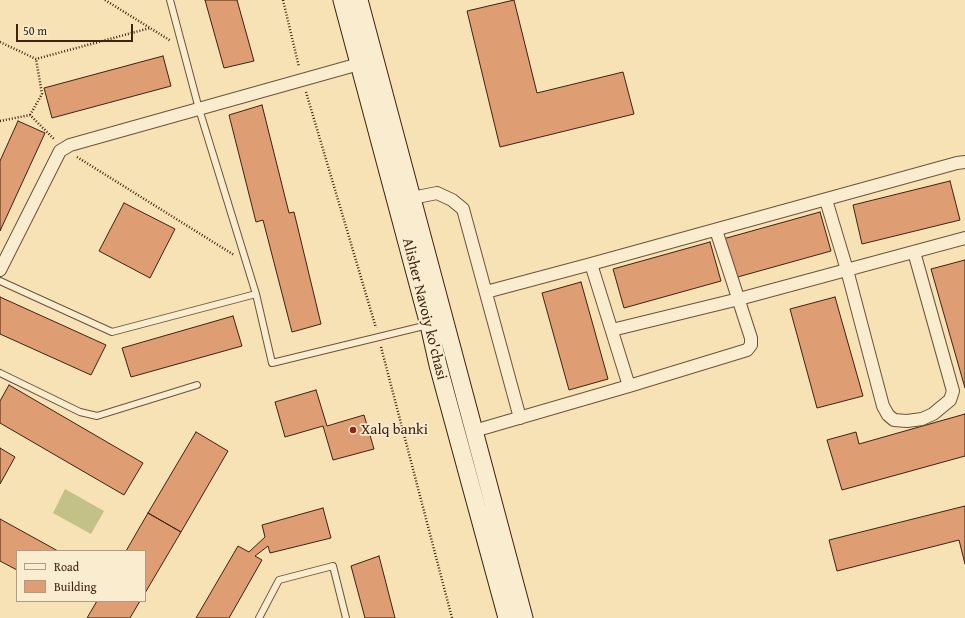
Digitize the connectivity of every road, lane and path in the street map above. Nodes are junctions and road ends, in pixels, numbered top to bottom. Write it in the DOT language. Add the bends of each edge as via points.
graph roads {
  1 [pos="105,0"];
  2 [pos="170,0"];
  3 [pos="283,0"];
  4 [pos="342,0"];
  5 [pos="359,0"];
  6 [pos="150,28"];
  7 [pos="0,42"];
  8 [pos="183,49"];
  9 [pos="36,59"];
  10 [pos="359,64"];
  11 [pos="302,80"];
  12 [pos="199,108"];
  13 [pos="30,115"];
  14 [pos="0,121"];
  15 [pos="64,149"];
  16 [pos="965,162"];
  17 [pos="412,198"];
  18 [pos="826,200"];
  19 [pos="716,230"];
  20 [pos="965,238"];
  21 [pos="914,252"];
  22 [pos="248,264"];
  23 [pos="592,264"];
  24 [pos="0,270"];
  25 [pos="847,270"];
  26 [pos="0,281"];
  27 [pos="486,292"];
  28 [pos="256,294"];
  29 [pos="739,299"];
  30 [pos="437,323"];
  31 [pos="612,330"];
  32 [pos="379,337"];
  33 [pos="0,374"];
  34 [pos="197,385"];
  35 [pos="630,386"];
  36 [pos="520,418"];
  37 [pos="474,431"];
  38 [pos="501,563"];
  39 [pos="259,618"];
  40 [pos="346,618"];
  41 [pos="452,618"];
  42 [pos="507,618"];
  43 [pos="524,618"];
  1 -- 6 [label="path"];
  2 -- 8 [label="lane"];
  3 -- 11 [label="path"];
  4 -- 10 [label="main road, Alisher Navoiy ko'chasi"];
  5 -- 17 [label="main road, Alisher Navoiy ko'chasi"];
  6 -- 8 [label="path"];
  6 -- 9 [label="path"];
  7 -- 9 [label="path"];
  8 -- 12 [label="lane"];
  9 -- 13 [label="path" via="42,94"];
  10 -- 11 [label="street"];
  10 -- 30 [label="main road, Alisher Navoiy ko'chasi"];
  11 -- 12 [label="street"];
  11 -- 32 [label="path"];
  12 -- 15 [label="street" via="70,145"];
  12 -- 22 [label="lane"];
  13 -- 14 [label="path"];
  13 -- 15 [label="path"];
  15 -- 22 [label="path"];
  15 -- 24 [label="street" via="60,151"];
  16 -- 18 [label="street"];
  17 -- 27 [label="street" via="436,193 452,200 463,209"];
  17 -- 30 [label="main road, Alisher Navoiy ko'chasi"];
  18 -- 19 [label="street"];
  18 -- 25 [label="street"];
  19 -- 23 [label="street"];
  19 -- 29 [label="street"];
  20 -- 21 [label="street"];
  21 -- 25 [label="street"];
  21 -- 25 [label="street" via="953,391 950,400 943,407 922,419 894,420 883,406"];
  22 -- 28 [label="lane"];
  23 -- 27 [label="street"];
  23 -- 31 [label="street"];
  25 -- 29 [label="street"];
  26 -- 28 [label="lane" via="112,332"];
  27 -- 36 [label="street"];
  28 -- 32 [label="lane" via="272,363"];
  29 -- 31 [label="street"];
  29 -- 35 [label="street" via="751,338 751,345 747,350"];
  30 -- 32 [label="lane"];
  30 -- 37 [label="main road, Alisher Navoiy ko'chasi"];
  30 -- 38 [label="main road, Alisher Navoiy ko'chasi" via="438,365"];
  31 -- 35 [label="street"];
  32 -- 41 [label="path"];
  33 -- 34 [label="lane" via="80,412 97,416"];
  35 -- 36 [label="street"];
  36 -- 37 [label="street"];
  37 -- 38 [label="main road, Alisher Navoiy ko'chasi"];
  38 -- 42 [label="main road, Alisher Navoiy ko'chasi"];
  38 -- 43 [label="main road, Alisher Navoiy ko'chasi"];
  39 -- 40 [label="lane" via="279,580 333,566"];
}
